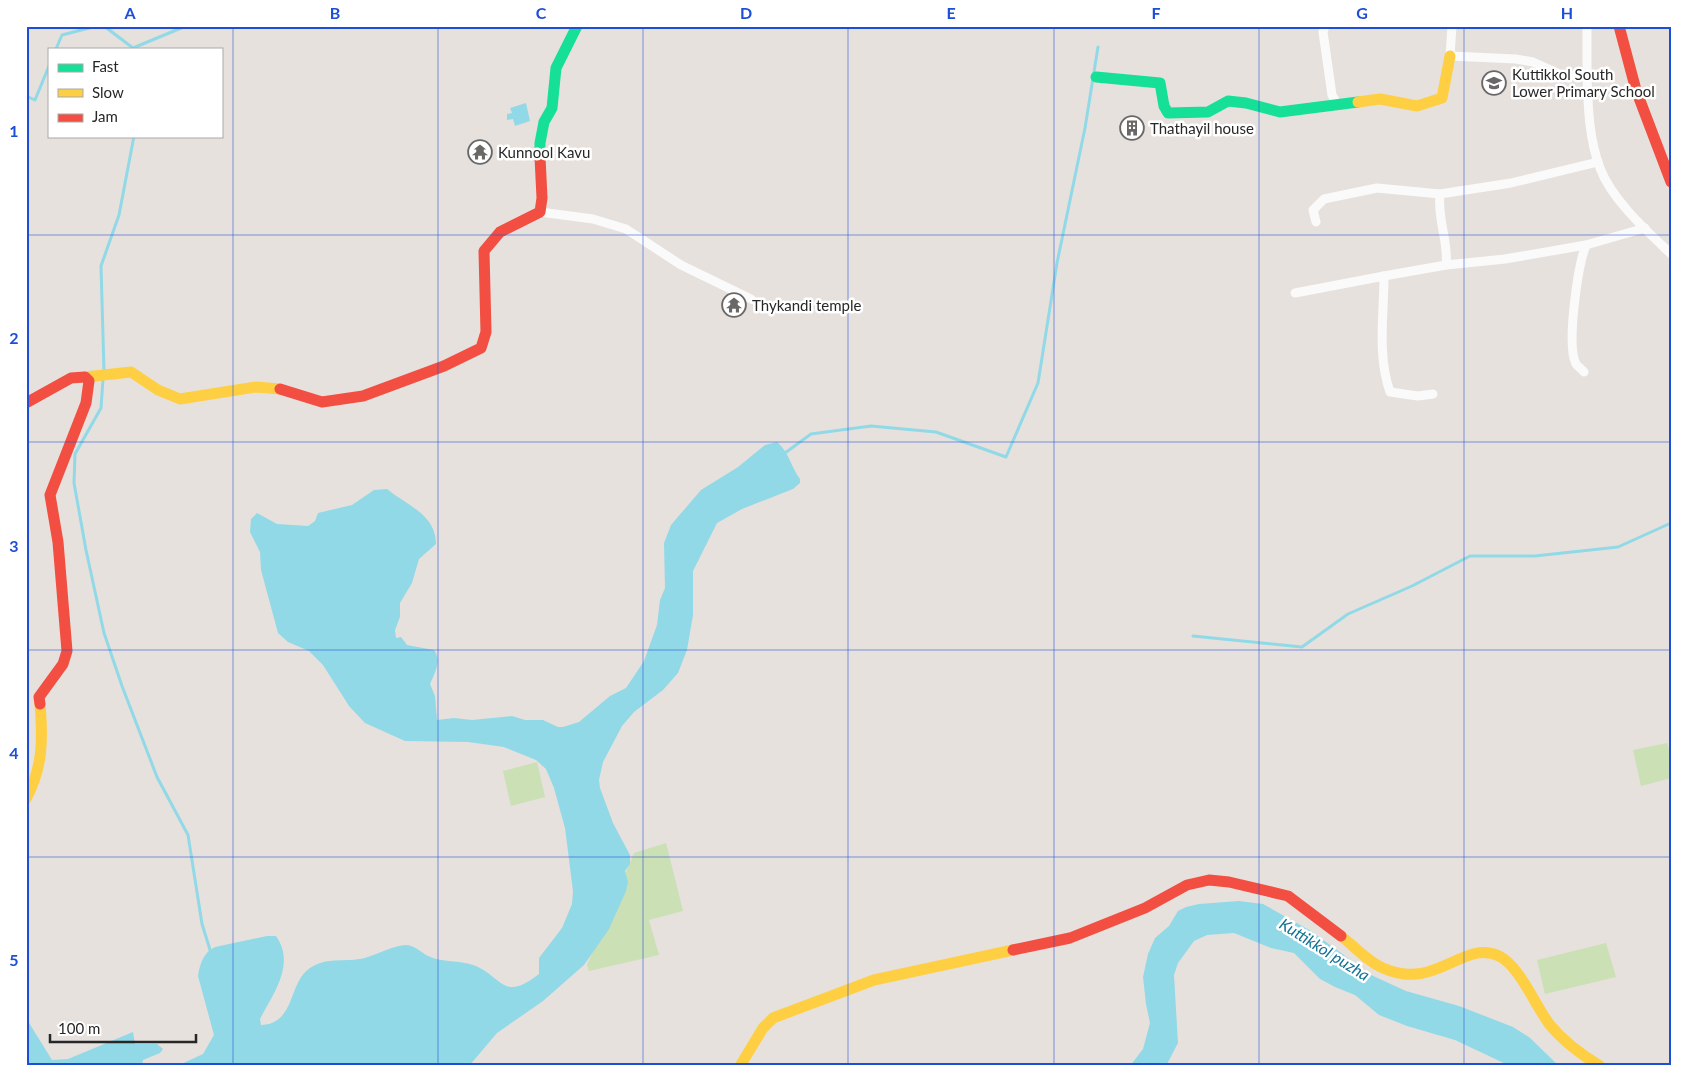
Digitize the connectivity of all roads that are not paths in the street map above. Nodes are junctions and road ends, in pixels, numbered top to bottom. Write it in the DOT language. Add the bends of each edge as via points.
graph roads {
  1 [pos="577,26"];
  2 [pos="1325,26"];
  3 [pos="1452,26"];
  4 [pos="1587,26"];
  5 [pos="1619,26"];
  6 [pos="1450,56"];
  7 [pos="1588,76"];
  8 [pos="1096,77"];
  9 [pos="1338,106"];
  10 [pos="1598,162"];
  11 [pos="1671,182"];
  12 [pos="1440,194"];
  13 [pos="540,212"];
  14 [pos="1316,222"];
  15 [pos="1645,228"];
  16 [pos="1586,245"];
  17 [pos="1671,254"];
  18 [pos="1446,265"];
  19 [pos="1384,276"];
  20 [pos="1294,293"];
  21 [pos="751,298"];
  22 [pos="1584,372"];
  23 [pos="89,377"];
  24 [pos="1433,394"];
  25 [pos="26,403"];
  26 [pos="26,799"];
  27 [pos="740,1066"];
  28 [pos="1600,1066"];
  1 -- 13 [label="main road" via="556,68 552,108 544,122 540,143"];
  2 -- 9 [label="street" via="1323,32 1332,95"];
  3 -- 6 [label="street"];
  4 -- 7 [label="street"];
  5 -- 11 [label="main road" via="1636,90"];
  6 -- 7 [label="street" via="1516,59 1562,75"];
  6 -- 9 [label="main road" via="1442,98 1431,103 1417,106 1380,98"];
  7 -- 10 [label="street" via="1589,114"];
  8 -- 9 [label="main road" via="1160,83 1168,113 1208,112 1228,101 1280,112"];
  10 -- 12 [label="street" via="1511,183"];
  10 -- 15 [label="street" via="1621,203"];
  12 -- 14 [label="street" via="1377,188 1324,199 1313,210"];
  12 -- 18 [label="street" via="1438,210"];
  13 -- 21 [label="street" via="593,219 626,229 681,265"];
  13 -- 23 [label="main road" via="500,232 484,251 486,332 481,348 444,366 363,396 322,402 281,389 256,387 180,399 158,390 131,372"];
  15 -- 16 [label="street"];
  15 -- 17 [label="street"];
  16 -- 18 [label="street"];
  16 -- 22 [label="street" via="1580,263 1572,340 1576,364"];
  18 -- 19 [label="street"];
  19 -- 20 [label="street"];
  19 -- 24 [label="street" via="1384,368 1390,392 1418,396"];
  23 -- 25 [label="main road" via="71,378"];
  23 -- 26 [label="main road" via="86,403 50,494 68,651 63,664 39,697 43,740 34,784"];
  27 -- 28 [label="main road" via="763,1028 773,1018 874,980 1070,938 1137,912 1187,885 1209,880 1288,896 1382,968 1399,973 1425,975 1482,951 1501,956 1521,976 1532,1000 1554,1029"];
}
